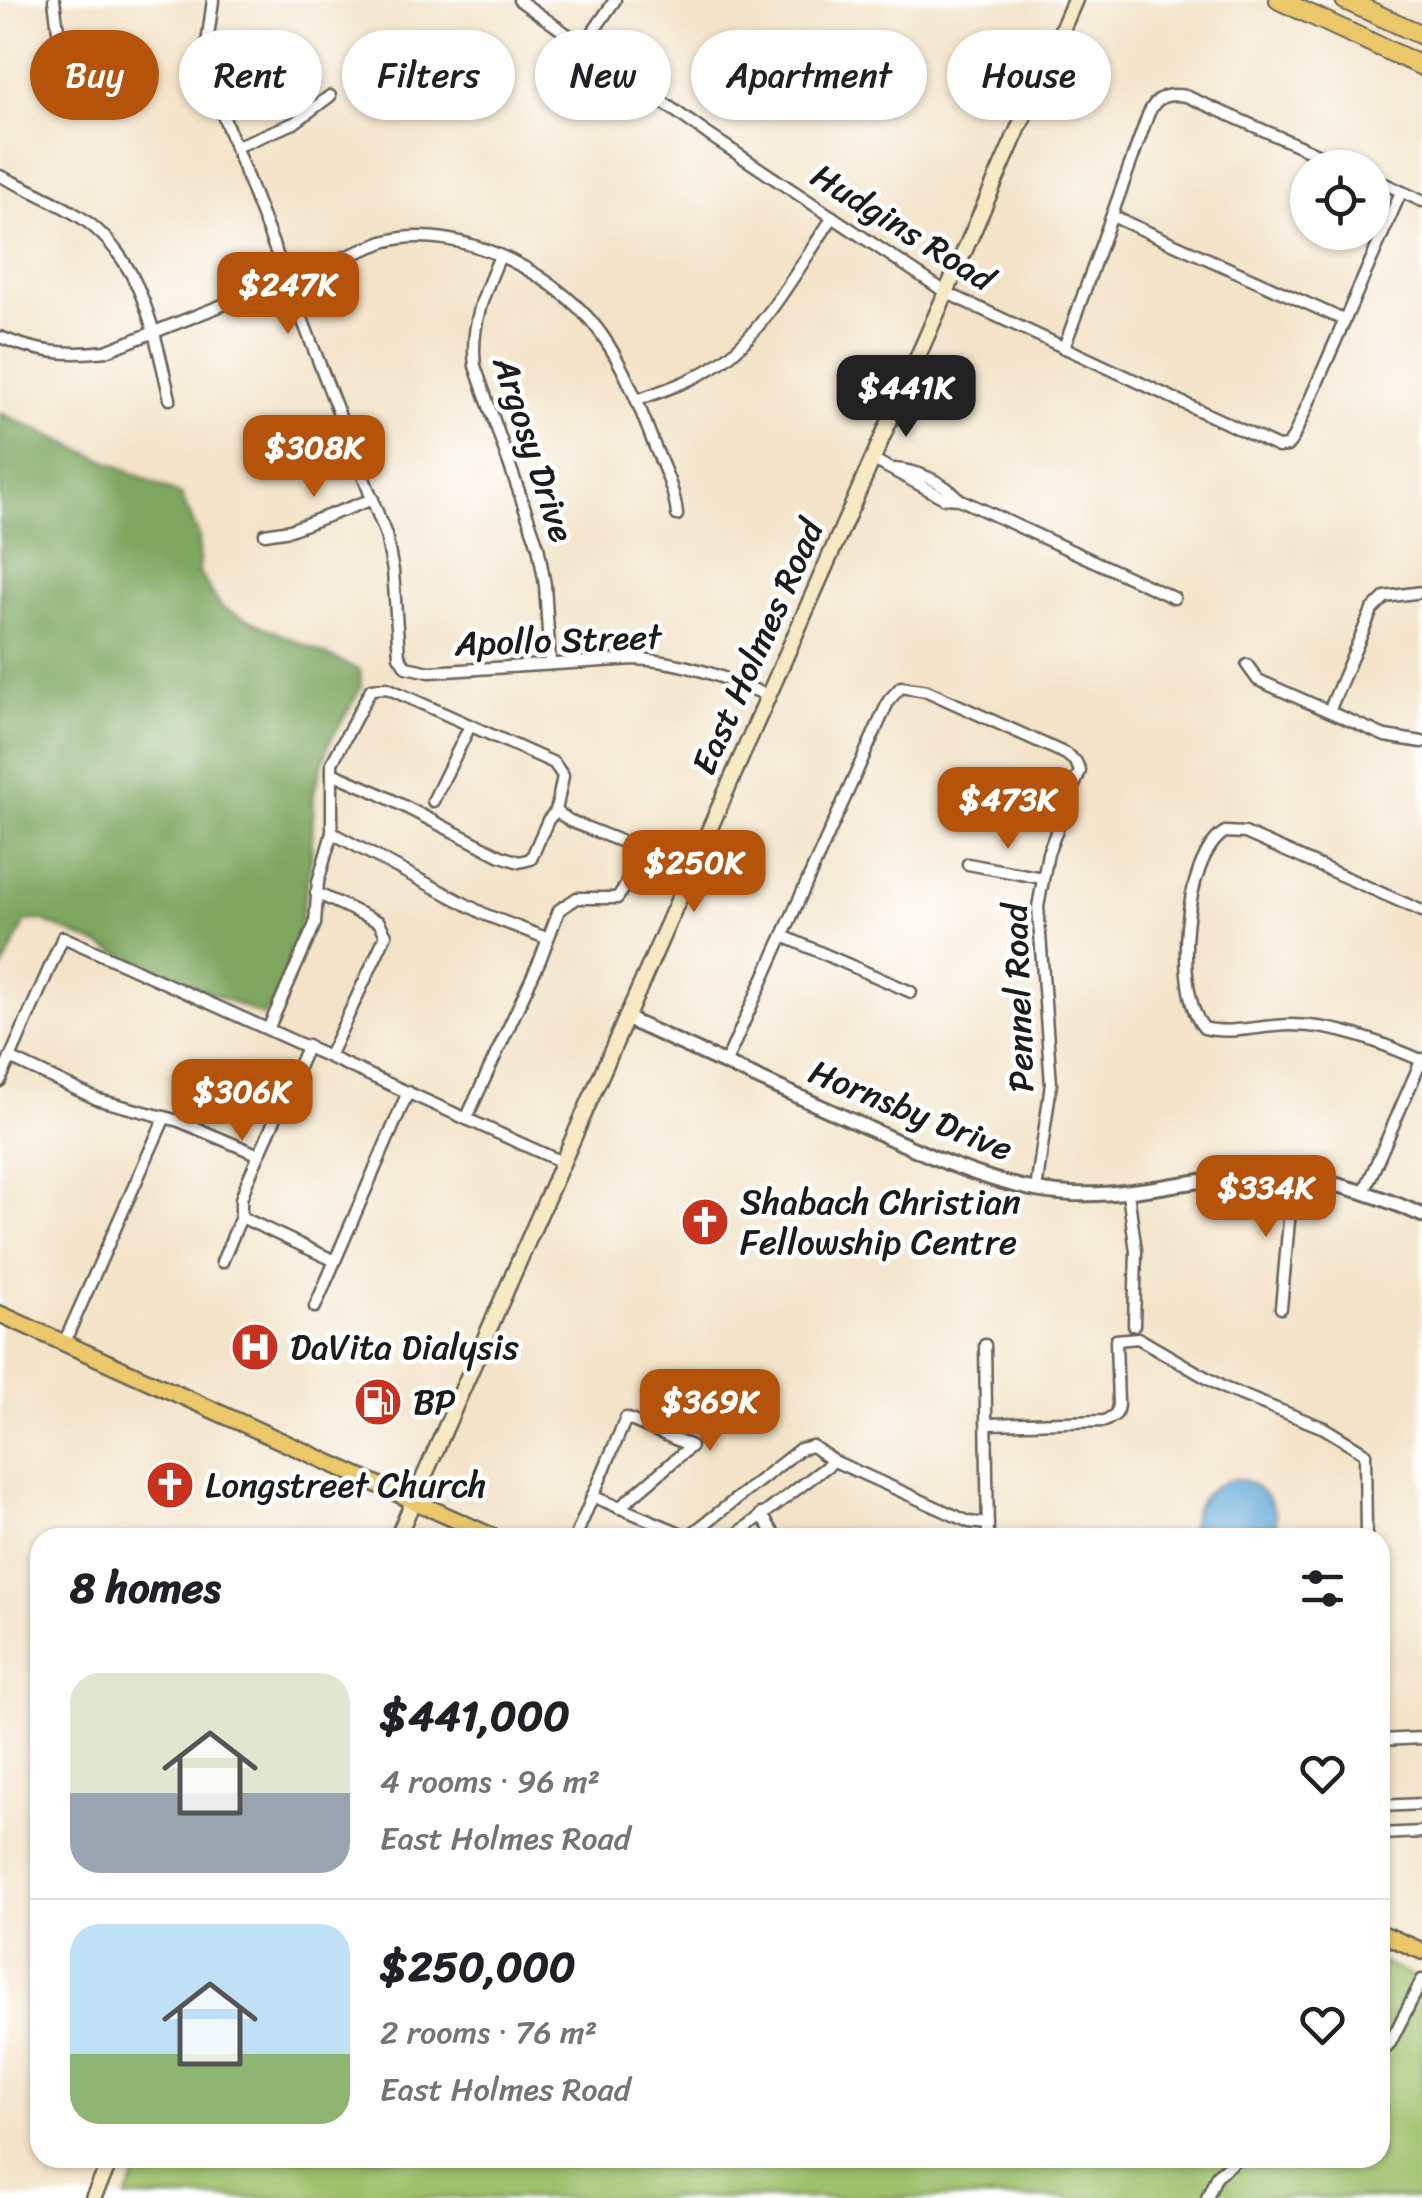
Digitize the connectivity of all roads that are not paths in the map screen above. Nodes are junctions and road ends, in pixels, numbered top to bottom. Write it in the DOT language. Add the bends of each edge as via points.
graph roads {
  1 [pos="54,0"];
  2 [pos="212,0"];
  3 [pos="520,0"];
  4 [pos="615,0"];
  5 [pos="1075,0"];
  6 [pos="1279,0"];
  7 [pos="1344,0"];
  8 [pos="58,30"];
  9 [pos="563,30"];
  10 [pos="594,30"];
  11 [pos="1422,35"];
  12 [pos="1422,66"];
  13 [pos="330,96"];
  14 [pos="671,108"];
  15 [pos="235,147"];
  16 [pos="1309,150"];
  17 [pos="0,176"];
  18 [pos="1390,186"];
  19 [pos="1402,192"];
  20 [pos="1422,201"];
  21 [pos="1112,216"];
  22 [pos="833,217"];
  23 [pos="500,256"];
  24 [pos="287,280"];
  25 [pos="947,293"];
  26 [pos="1344,320"];
  27 [pos="154,332"];
  28 [pos="0,337"];
  29 [pos="1064,348"];
  30 [pos="170,399"];
  31 [pos="637,400"];
  32 [pos="874,460"];
  33 [pos="373,499"];
  34 [pos="677,515"];
  35 [pos="265,534"];
  36 [pos="1422,592"];
  37 [pos="1174,598"];
  38 [pos="550,663"];
  39 [pos="1247,666"];
  40 [pos="768,695"];
  41 [pos="1329,711"];
  42 [pos="470,726"];
  43 [pos="1422,742"];
  44 [pos="332,773"];
  45 [pos="433,801"];
  46 [pos="556,812"];
  47 [pos="332,833"];
  48 [pos="968,864"];
  49 [pos="1042,878"];
  50 [pos="316,892"];
  51 [pos="1422,911"];
  52 [pos="783,936"];
  53 [pos="546,938"];
  54 [pos="911,992"];
  55 [pos="625,1018"];
  56 [pos="269,1027"];
  57 [pos="308,1044"];
  58 [pos="330,1054"];
  59 [pos="10,1058"];
  60 [pos="1422,1060"];
  61 [pos="725,1064"];
  62 [pos="0,1080"];
  63 [pos="408,1092"];
  64 [pos="164,1117"];
  65 [pos="466,1118"];
  66 [pos="258,1155"];
  67 [pos="562,1162"];
  68 [pos="1293,1177"];
  69 [pos="1036,1190"];
  70 [pos="1364,1192"];
  71 [pos="1128,1193"];
  72 [pos="1422,1215"];
  73 [pos="242,1217"];
  74 [pos="334,1261"];
  75 [pos="222,1262"];
  76 [pos="314,1307"];
  77 [pos="1281,1308"];
  78 [pos="0,1314"];
  79 [pos="1134,1325"];
  80 [pos="64,1342"];
  81 [pos="986,1345"];
  82 [pos="987,1424"];
  83 [pos="834,1461"];
  84 [pos="592,1496"];
  85 [pos="414,1500"];
  86 [pos="619,1508"];
  87 [pos="761,1514"];
  88 [pos="988,1524"];
  89 [pos="401,1528"];
  90 [pos="474,1528"];
  91 [pos="579,1528"];
  92 [pos="668,1528"];
  93 [pos="701,1528"];
  94 [pos="744,1528"];
  95 [pos="771,1528"];
  96 [pos="988,1528"];
  97 [pos="1366,1528"];
  98 [pos="1422,1738"];
  99 [pos="1390,1740"];
  100 [pos="1422,1804"];
  101 [pos="1390,1806"];
  102 [pos="1422,1832"];
  103 [pos="1390,1834"];
  104 [pos="1390,1937"];
  105 [pos="1422,1952"];
  106 [pos="1422,1980"];
  107 [pos="1390,2043"];
  108 [pos="107,2168"];
  109 [pos="1226,2168"];
  110 [pos="93,2198"];
  111 [pos="1207,2198"];
  1 -- 8 [label="street"];
  2 -- 15 [label="street" via="207,58"];
  3 -- 9 [label="street, Hudgins Road"];
  4 -- 10 [label="street"];
  5 -- 25 [label="main road, East Holmes Road"];
  6 -- 12 [label="highway"];
  7 -- 11 [label="highway"];
  13 -- 15 [label="street" via="294,123"];
  14 -- 22 [label="street, Hudgins Road"];
  15 -- 24 [label="street"];
  16 -- 21 [label="street" via="1186,96 1165,95 1151,107"];
  17 -- 27 [label="street" via="78,215 104,236 132,274"];
  18 -- 19 [label="street"];
  19 -- 20 [label="street"];
  19 -- 26 [label="street"];
  21 -- 26 [label="street"];
  21 -- 29 [label="street"];
  22 -- 25 [label="street, Hudgins Road"];
  22 -- 31 [label="street" via="729,356"];
  23 -- 24 [label="street" via="457,239 412,236"];
  23 -- 31 [label="street" via="564,295 606,340"];
  23 -- 38 [label="street, Argosy Drive" via="478,311 473,354 538,546"];
  24 -- 27 [label="street"];
  24 -- 33 [label="street"];
  25 -- 29 [label="street, Hudgins Road"];
  25 -- 32 [label="main road, East Holmes Road"];
  26 -- 29 [label="street, Hudgins Road" via="1287,446"];
  27 -- 28 [label="street" via="84,354 40,352"];
  27 -- 30 [label="street"];
  31 -- 34 [label="street"];
  32 -- 37 [label="street" via="944,498 959,499"];
  32 -- 40 [label="main road, East Holmes Road"];
  33 -- 35 [label="street"];
  33 -- 38 [label="street, Apollo Street" via="392,559 399,656 406,667 430,672"];
  36 -- 41 [label="street" via="1378,603"];
  38 -- 40 [label="street, Apollo Street" via="668,661"];
  39 -- 41 [label="street" via="1258,680"];
  40 -- 55 [label="main road, East Holmes Road"];
  41 -- 43 [label="street" via="1385,736"];
  42 -- 44 [label="street" via="386,688 371,689 340,743"];
  42 -- 45 [label="street"];
  42 -- 46 [label="street" via="559,766"];
  44 -- 46 [label="street" via="519,862 530,858"];
  44 -- 47 [label="street"];
  46 -- 53 [label="street" via="630,844 636,856 617,898 568,901"];
  47 -- 50 [label="street"];
  47 -- 53 [label="street" via="486,915"];
  48 -- 49 [label="street"];
  49 -- 52 [label="street, Pennel Road" via="1078,784 1076,762 927,691 901,687 889,700"];
  49 -- 69 [label="street, Pennel Road" via="1037,926 1051,1084"];
  50 -- 56 [label="street" via="313,932"];
  50 -- 58 [label="street" via="378,922 386,935"];
  51 -- 60 [label="street" via="1245,833 1223,832 1210,846 1189,906 1188,981 1193,1012 1204,1028 1333,1028"];
  52 -- 54 [label="street"];
  52 -- 61 [label="street"];
  53 -- 65 [label="street"];
  55 -- 61 [label="street, Hornsby Drive"];
  55 -- 67 [label="main road, East Holmes Road"];
  56 -- 57 [label="street"];
  56 -- 59 [label="street" via="64,937"];
  57 -- 58 [label="street"];
  57 -- 66 [label="street"];
  58 -- 63 [label="street"];
  59 -- 62 [label="street"];
  59 -- 64 [label="street" via="100,1100"];
  60 -- 70 [label="street"];
  61 -- 69 [label="street, Hornsby Drive" via="961,1168"];
  63 -- 65 [label="street"];
  63 -- 74 [label="street"];
  64 -- 66 [label="street"];
  64 -- 80 [label="street"];
  65 -- 67 [label="street"];
  66 -- 73 [label="street"];
  67 -- 85 [label="main road, East Holmes Road"];
  68 -- 70 [label="street, Hornsby Drive"];
  68 -- 71 [label="street, Hornsby Drive" via="1216,1178"];
  68 -- 77 [label="street"];
  69 -- 71 [label="street, Hornsby Drive"];
  70 -- 72 [label="street, Hornsby Drive"];
  71 -- 79 [label="street" via="1136,1251"];
  73 -- 74 [label="street"];
  73 -- 75 [label="street"];
  74 -- 76 [label="street"];
  78 -- 80 [label="main road"];
  80 -- 85 [label="main road"];
  81 -- 82 [label="street"];
  82 -- 88 [label="street"];
  82 -- 97 [label="street" via="1105,1421 1118,1406 1116,1340 1138,1338 1224,1388 1358,1446 1365,1453"];
  83 -- 87 [label="street"];
  83 -- 88 [label="street" via="969,1522"];
  83 -- 93 [label="street" via="812,1446 800,1449"];
  84 -- 86 [label="street"];
  84 -- 86 [label="street" via="626,1418 692,1446"];
  84 -- 91 [label="street"];
  85 -- 89 [label="main road, East Holmes Road"];
  85 -- 90 [label="main road"];
  86 -- 92 [label="street"];
  87 -- 94 [label="street"];
  87 -- 95 [label="street"];
  88 -- 96 [label="street"];
  98 -- 99 [label="street"];
  100 -- 101 [label="street"];
  102 -- 103 [label="street"];
  104 -- 105 [label="main road"];
  106 -- 107 [label="street"];
  108 -- 110 [label="main road"];
  109 -- 111 [label="street"];
}
